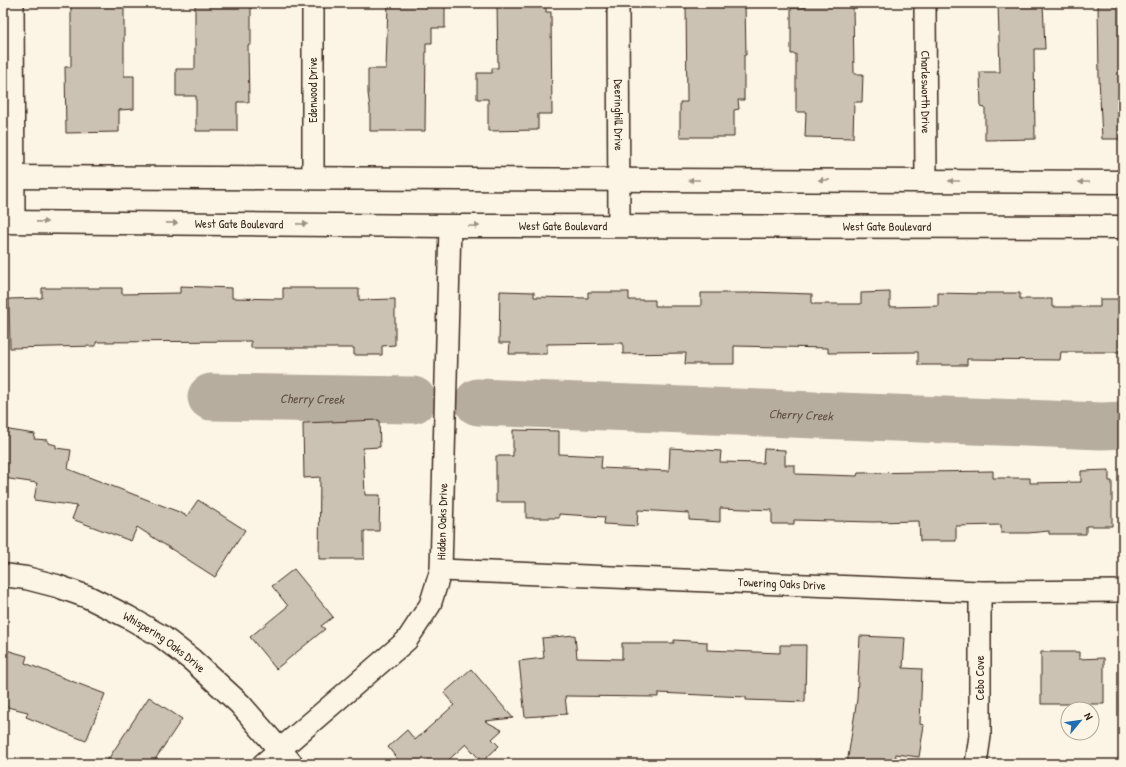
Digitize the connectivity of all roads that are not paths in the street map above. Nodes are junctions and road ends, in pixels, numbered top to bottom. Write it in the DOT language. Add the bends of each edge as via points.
graph roads {
  1 [pos="13,3"];
  2 [pos="313,3"];
  3 [pos="618,3"];
  4 [pos="925,3"];
  5 [pos="9,177"];
  6 [pos="313,178"];
  7 [pos="620,179"];
  8 [pos="926,181"];
  9 [pos="1123,182"];
  10 [pos="9,222"];
  11 [pos="450,226"];
  12 [pos="620,226"];
  13 [pos="1123,227"];
  14 [pos="441,570"];
  15 [pos="3,575"];
  16 [pos="1123,590"];
  17 [pos="980,592"];
  18 [pos="286,757"];
  19 [pos="263,764"];
  20 [pos="976,764"];
  1 -- 5 [label="street"];
  2 -- 6 [label="street, Edenwood Drive"];
  3 -- 7 [label="street, Deeringhill Drive"];
  4 -- 8 [label="street, Charlesworth Drive"];
  5 -- 6 [label="main road"];
  5 -- 10 [label="street"];
  6 -- 7 [label="main road"];
  8 -- 7 [label="main road, one-way"];
  7 -- 12 [label="street, Deeringhill Drive"];
  9 -- 8 [label="main road, one-way"];
  10 -- 11 [label="main road, West Gate Boulevard, one-way"];
  11 -- 12 [label="main road, West Gate Boulevard, one-way"];
  11 -- 14 [label="street, Hidden Oaks Drive"];
  12 -- 13 [label="main road, West Gate Boulevard"];
  14 -- 17 [label="street, Towering Oaks Drive"];
  14 -- 18 [label="street, Hidden Oaks Drive" via="430,605 407,640"];
  15 -- 18 [label="main road, Whispering Oaks Drive" via="57,586 88,597 161,636 192,660 240,704"];
  16 -- 17 [label="street, Towering Oaks Drive"];
  17 -- 20 [label="street, Cebo Cove" via="980,736"];
  18 -- 19 [label="street, Hidden Oaks Drive"];
}
